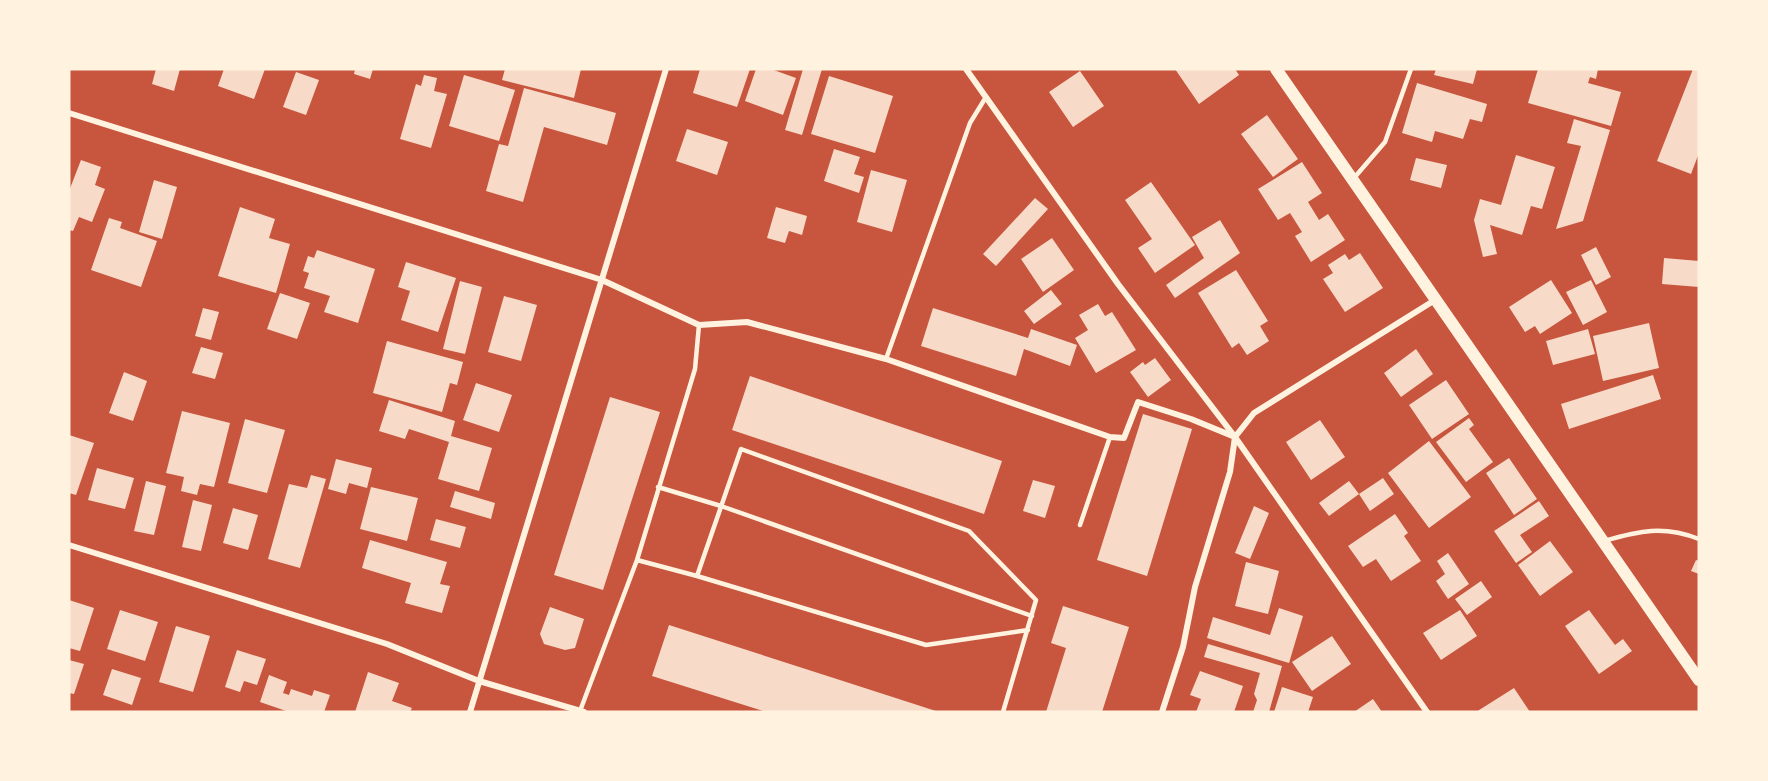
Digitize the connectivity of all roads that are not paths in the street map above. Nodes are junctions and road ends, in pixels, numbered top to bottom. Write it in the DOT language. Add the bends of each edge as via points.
graph roads {
  1 [pos="666,69"];
  2 [pos="966,69"];
  3 [pos="1276,69"];
  4 [pos="1411,69"];
  5 [pos="986,97"];
  6 [pos="69,113"];
  7 [pos="1353,180"];
  8 [pos="602,280"];
  9 [pos="1435,300"];
  10 [pos="699,325"];
  11 [pos="886,359"];
  12 [pos="1110,436"];
  13 [pos="1235,437"];
  14 [pos="658,487"];
  15 [pos="721,506"];
  16 [pos="1080,525"];
  17 [pos="1699,539"];
  18 [pos="1604,541"];
  19 [pos="69,545"];
  20 [pos="637,560"];
  21 [pos="697,576"];
  22 [pos="1032,616"];
  23 [pos="1028,630"];
  24 [pos="1699,680"];
  25 [pos="480,681"];
  26 [pos="470,712"];
  27 [pos="582,712"];
  28 [pos="1003,712"];
  29 [pos="1162,712"];
  30 [pos="1427,712"];
  1 -- 8 [label="street"];
  2 -- 5 [label="street"];
  3 -- 7 [label="main road"];
  4 -- 7 [label="lane" via="1385,142"];
  5 -- 11 [label="lane" via="970,123"];
  5 -- 13 [label="street" via="1118,284"];
  6 -- 8 [label="street"];
  7 -- 9 [label="main road"];
  8 -- 10 [label="street"];
  8 -- 25 [label="street"];
  9 -- 13 [label="street" via="1254,413"];
  9 -- 18 [label="main road"];
  10 -- 11 [label="street" via="747,322"];
  10 -- 14 [label="lane" via="695,369"];
  11 -- 12 [label="street"];
  12 -- 13 [label="street" via="1124,438 1138,402"];
  12 -- 16 [label="lane"];
  13 -- 29 [label="street" via="1230,472"];
  13 -- 30 [label="street"];
  14 -- 15 [label="lane"];
  14 -- 20 [label="lane"];
  15 -- 21 [label="lane"];
  15 -- 22 [label="lane"];
  15 -- 22 [label="lane" via="741,449 969,531 1036,600"];
  17 -- 18 [label="lane" via="1680,531 1642,530"];
  18 -- 24 [label="main road"];
  19 -- 25 [label="street" via="387,644"];
  20 -- 21 [label="lane"];
  20 -- 27 [label="lane"];
  21 -- 23 [label="lane" via="926,645"];
  22 -- 23 [label="lane"];
  23 -- 28 [label="lane"];
  25 -- 26 [label="street"];
  25 -- 27 [label="street"];
}
